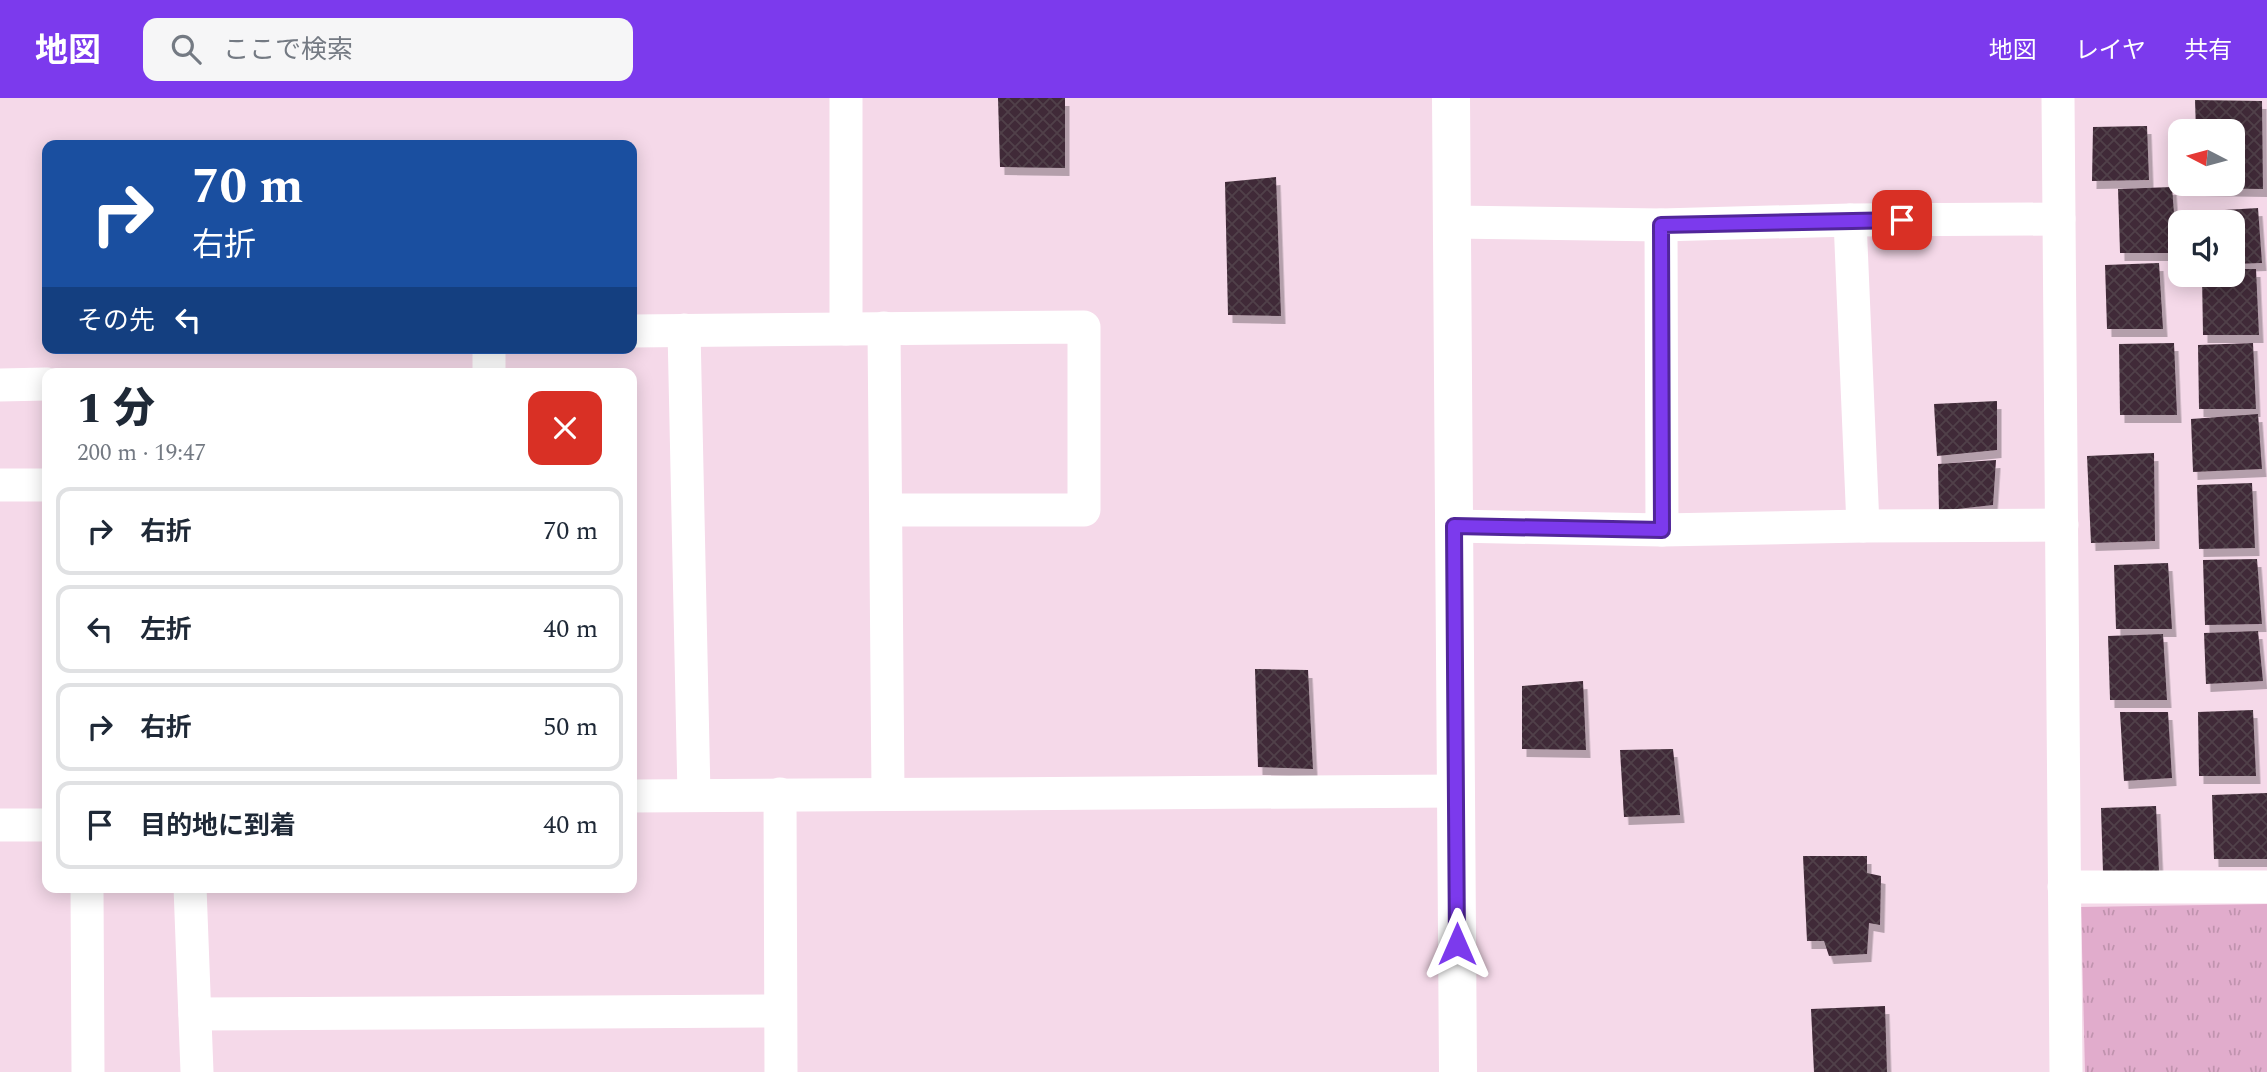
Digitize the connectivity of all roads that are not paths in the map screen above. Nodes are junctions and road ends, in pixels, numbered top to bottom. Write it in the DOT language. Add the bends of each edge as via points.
graph roads {
  1 [pos="846,98"];
  2 [pos="1451,98"];
  3 [pos="2058,98"];
  4 [pos="2059,219"];
  5 [pos="1850,220"];
  6 [pos="1451,222"];
  7 [pos="1661,225"];
  8 [pos="884,328"];
  9 [pos="846,329"];
  10 [pos="684,330"];
  11 [pos="637,331"];
  12 [pos="42,384"];
  13 [pos="0,385"];
  14 [pos="0,485"];
  15 [pos="42,485"];
  16 [pos="886,510"];
  17 [pos="2062,525"];
  18 [pos="1454,526"];
  19 [pos="1863,526"];
  20 [pos="1662,530"];
  21 [pos="1456,791"];
  22 [pos="888,793"];
  23 [pos="780,794"];
  24 [pos="694,795"];
  25 [pos="637,796"];
  26 [pos="42,824"];
  27 [pos="0,825"];
  28 [pos="2064,887"];
  29 [pos="2267,887"];
  30 [pos="88,893"];
  31 [pos="190,893"];
  32 [pos="780,1011"];
  33 [pos="195,1014"];
  34 [pos="88,1072"];
  35 [pos="197,1072"];
  36 [pos="781,1072"];
  37 [pos="1458,1072"];
  38 [pos="2066,1072"];
  1 -- 9 [label="street"];
  2 -- 6 [label="street"];
  3 -- 4 [label="street"];
  4 -- 5 [label="street"];
  4 -- 17 [label="street"];
  5 -- 7 [label="street"];
  5 -- 19 [label="street"];
  6 -- 7 [label="street"];
  6 -- 18 [label="street"];
  7 -- 20 [label="street"];
  8 -- 9 [label="street"];
  8 -- 16 [label="street"];
  8 -- 16 [label="street" via="1084,327 1084,510"];
  9 -- 10 [label="street"];
  10 -- 11 [label="street"];
  10 -- 24 [label="street"];
  12 -- 13 [label="street"];
  14 -- 15 [label="street"];
  16 -- 22 [label="street"];
  17 -- 19 [label="street"];
  17 -- 28 [label="street"];
  18 -- 20 [label="street"];
  18 -- 21 [label="street"];
  19 -- 20 [label="street"];
  21 -- 22 [label="street"];
  21 -- 37 [label="street"];
  22 -- 23 [label="street"];
  23 -- 24 [label="street"];
  23 -- 32 [label="street"];
  24 -- 25 [label="street"];
  26 -- 27 [label="street"];
  28 -- 29 [label="street"];
  28 -- 38 [label="street"];
  30 -- 34 [label="street"];
  31 -- 33 [label="street"];
  32 -- 33 [label="street"];
  32 -- 36 [label="street"];
  33 -- 35 [label="street"];
}
